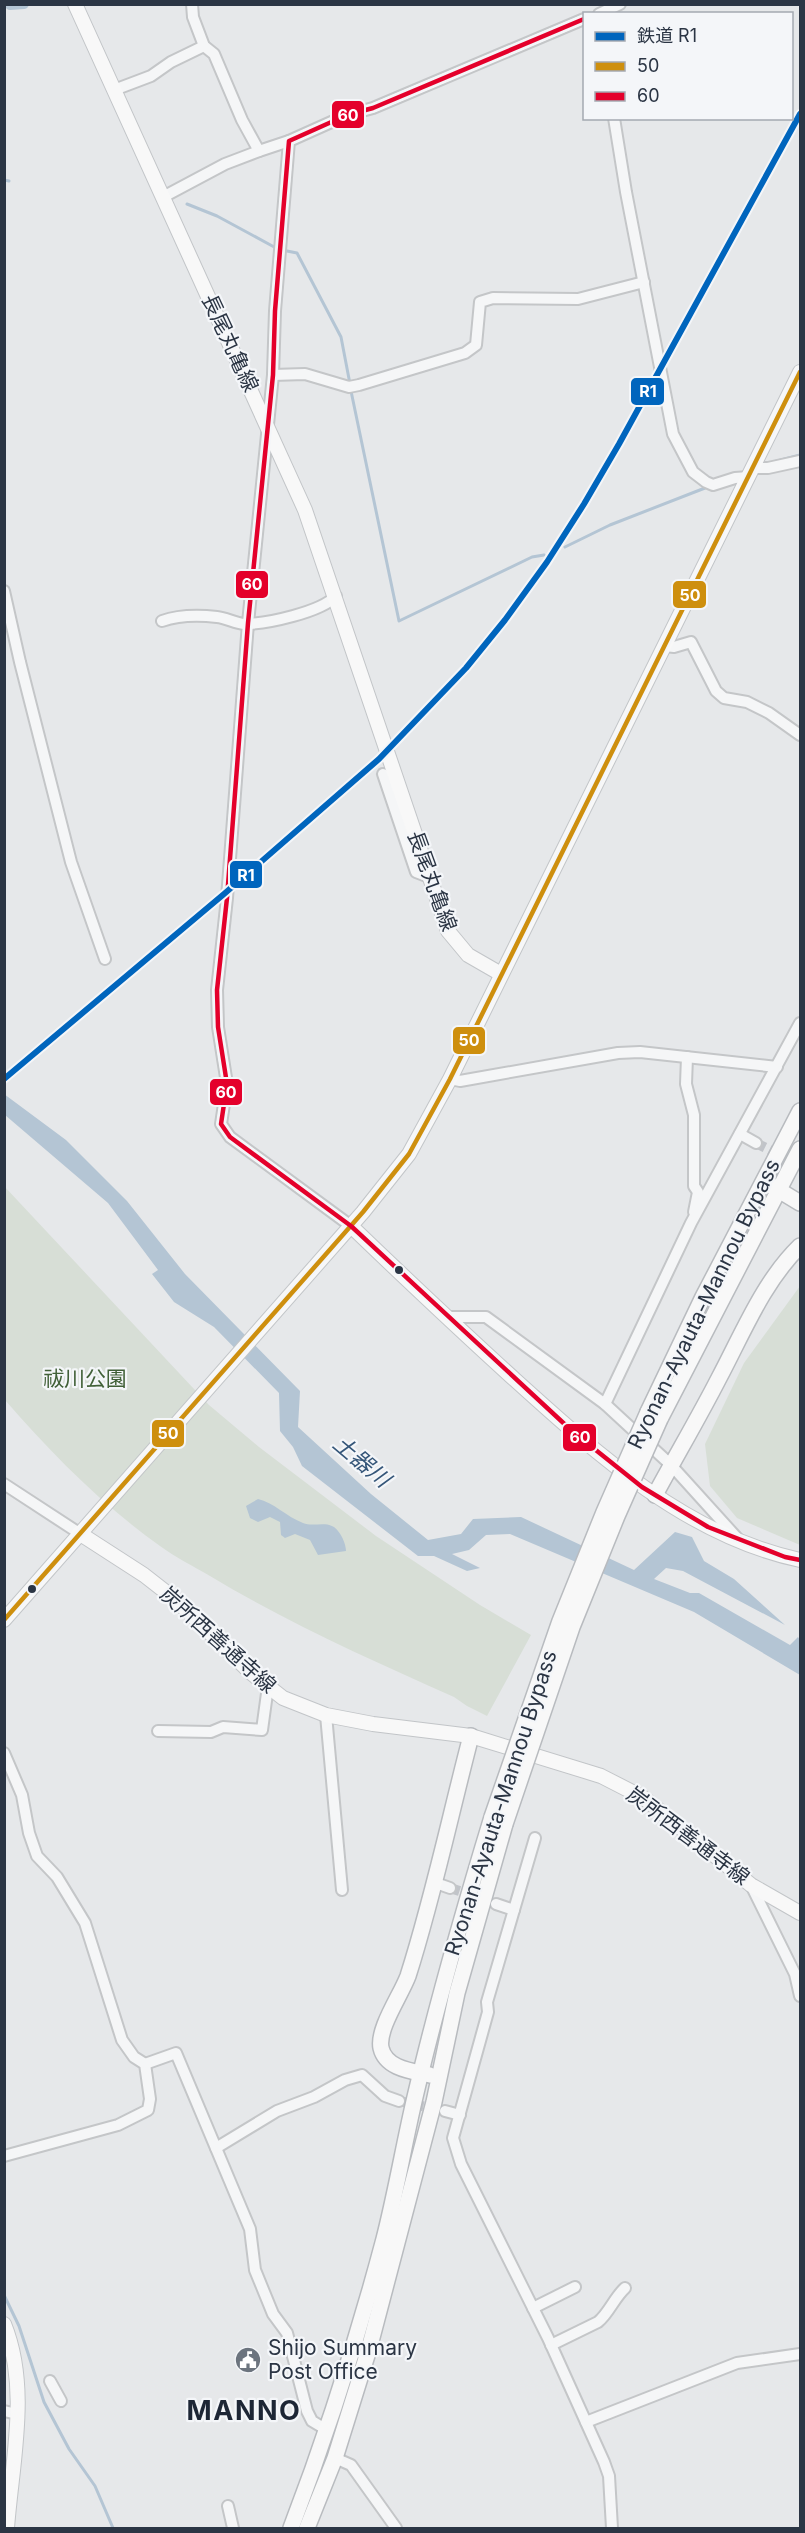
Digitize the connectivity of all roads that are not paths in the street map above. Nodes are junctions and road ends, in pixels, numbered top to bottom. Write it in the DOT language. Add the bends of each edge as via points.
graph roads {
  1 [pos="192,4"];
  2 [pos="620,4"];
  3 [pos="76,7"];
  4 [pos="603,12"];
  5 [pos="583,20"];
  6 [pos="204,46"];
  7 [pos="114,90"];
  8 [pos="614,120"];
  9 [pos="290,141"];
  10 [pos="259,151"];
  11 [pos="163,196"];
  12 [pos="644,282"];
  13 [pos="801,372"];
  14 [pos="273,375"];
  15 [pos="266,423"];
  16 [pos="801,461"];
  17 [pos="751,472"];
  18 [pos="4,591"];
  19 [pos="336,596"];
  20 [pos="162,621"];
  21 [pos="248,623"];
  22 [pos="664,646"];
  23 [pos="801,735"];
  24 [pos="383,774"];
  25 [pos="429,877"];
  26 [pos="105,959"];
  27 [pos="501,974"];
  28 [pos="801,1023"];
  29 [pos="687,1057"];
  30 [pos="777,1067"];
  31 [pos="450,1079"];
  32 [pos="801,1111"];
  33 [pos="740,1134"];
  34 [pos="756,1143"];
  35 [pos="801,1149"];
  36 [pos="764,1182"];
  37 [pos="779,1190"];
  38 [pos="801,1203"];
  39 [pos="691,1224"];
  40 [pos="351,1226"];
  41 [pos="801,1246"];
  42 [pos="447,1317"];
  43 [pos="605,1404"];
  44 [pos="654,1415"];
  45 [pos="671,1465"];
  46 [pos="4,1484"];
  47 [pos="655,1495"];
  48 [pos="79,1533"];
  49 [pos="739,1540"];
  50 [pos="801,1560"];
  51 [pos="4,1620"];
  52 [pos="268,1686"];
  53 [pos="326,1715"];
  54 [pos="158,1731"];
  55 [pos="471,1737"];
  56 [pos="4,1753"];
  57 [pos="499,1820"];
  58 [pos="535,1838"];
  59 [pos="434,1882"];
  60 [pos="751,1885"];
  61 [pos="450,1888"];
  62 [pos="342,1890"];
  63 [pos="496,1904"];
  64 [pos="514,1910"];
  65 [pos="801,1913"];
  66 [pos="801,1996"];
  67 [pos="145,2064"];
  68 [pos="421,2073"];
  69 [pos="438,2077"];
  70 [pos="399,2101"];
  71 [pos="445,2111"];
  72 [pos="460,2115"];
  73 [pos="216,2148"];
  74 [pos="4,2156"];
  75 [pos="575,2287"];
  76 [pos="625,2288"];
  77 [pos="533,2308"];
  78 [pos="4,2324"];
  79 [pos="551,2345"];
  80 [pos="801,2354"];
  81 [pos="50,2382"];
  82 [pos="61,2401"];
  83 [pos="11,2412"];
  84 [pos="586,2421"];
  85 [pos="327,2430"];
  86 [pos="335,2458"];
  87 [pos="228,2506"];
  88 [pos="7,2529"];
  89 [pos="233,2529"];
  90 [pos="291,2529"];
  91 [pos="307,2529"];
  92 [pos="396,2529"];
  93 [pos="612,2529"];
  1 -- 6 [label="street"];
  2 -- 4 [label="street"];
  3 -- 7 [label="main road, 長尾丸亀線"];
  5 -- 9 [label="street"];
  6 -- 7 [label="street" via="151,76"];
  6 -- 10 [label="street" via="214,54"];
  7 -- 11 [label="main road, 長尾丸亀線"];
  8 -- 12 [label="street"];
  9 -- 10 [label="street"];
  9 -- 14 [label="street"];
  10 -- 11 [label="street"];
  11 -- 15 [label="main road, 長尾丸亀線"];
  12 -- 14 [label="street" via="578,299 493,298 480,302 476,345 465,353 359,385 349,387 305,374"];
  12 -- 17 [label="street" via="673,434 682,455 693,472 713,485"];
  13 -- 17 [label="main road"];
  14 -- 15 [label="street"];
  15 -- 19 [label="main road, 長尾丸亀線" via="305,510"];
  15 -- 21 [label="street"];
  16 -- 17 [label="street"];
  17 -- 22 [label="main road"];
  18 -- 26 [label="street" via="71,862"];
  19 -- 21 [label="street" via="328,604 285,618"];
  19 -- 25 [label="main road, 長尾丸亀線"];
  20 -- 21 [label="street" via="175,616 218,617"];
  21 -- 40 [label="street" via="217,990 227,1084 221,1124 238,1144"];
  22 -- 23 [label="street" via="691,642 716,691 724,698 747,702"];
  22 -- 27 [label="main road"];
  24 -- 25 [label="street" via="416,872"];
  25 -- 27 [label="main road, 長尾丸亀線" via="448,931 459,947"];
  27 -- 31 [label="main road"];
  28 -- 30 [label="street"];
  29 -- 30 [label="street"];
  29 -- 31 [label="street" via="618,1053 460,1082"];
  29 -- 39 [label="street" via="686,1084 694,1115 694,1186 698,1192"];
  30 -- 33 [label="street"];
  31 -- 40 [label="main road" via="409,1154"];
  32 -- 36 [label="highway, Ryonan-Ayauta-Mannou Bypass"];
  33 -- 34 [label="street"];
  33 -- 39 [label="street"];
  35 -- 37 [label="highway, Ryonan-Ayauta-Mannou Bypass"];
  36 -- 37 [label="highway"];
  36 -- 44 [label="highway, Ryonan-Ayauta-Mannou Bypass" via="703,1297"];
  37 -- 38 [label="highway"];
  37 -- 44 [label="highway, Ryonan-Ayauta-Mannou Bypass"];
  39 -- 43 [label="street"];
  40 -- 42 [label="main road"];
  40 -- 48 [label="main road"];
  41 -- 45 [label="highway" via="778,1270 760,1299"];
  42 -- 43 [label="street" via="486,1317"];
  42 -- 47 [label="main road" via="572,1431"];
  43 -- 45 [label="street"];
  44 -- 57 [label="highway, Ryonan-Ayauta-Mannou Bypass, bridge"];
  45 -- 47 [label="highway"];
  45 -- 49 [label="street"];
  46 -- 48 [label="street"];
  47 -- 49 [label="main road" via="708,1527"];
  48 -- 51 [label="main road"];
  48 -- 52 [label="main road, 炭所西善通寺線" via="176,1600"];
  49 -- 50 [label="main road"];
  52 -- 53 [label="main road, 炭所西善通寺線" via="283,1698"];
  52 -- 54 [label="street" via="262,1730 244,1724 210,1732"];
  53 -- 55 [label="main road, 炭所西善通寺線"];
  53 -- 62 [label="street"];
  55 -- 59 [label="highway"];
  55 -- 60 [label="main road, 炭所西善通寺線" via="601,1776 625,1787 669,1816"];
  56 -- 67 [label="street" via="22,1795 28,1833 37,1856 57,1877 85,1923 122,2040"];
  57 -- 68 [label="highway, Ryonan-Ayauta-Mannou Bypass" via="465,1906"];
  57 -- 69 [label="highway, Ryonan-Ayauta-Mannou Bypass"];
  58 -- 64 [label="street"];
  59 -- 61 [label="street"];
  59 -- 68 [label="highway" via="404,1987 380,2040 382,2052 393,2065"];
  60 -- 65 [label="main road, 炭所西善通寺線"];
  60 -- 66 [label="street" via="795,1974"];
  63 -- 64 [label="street"];
  64 -- 72 [label="street"];
  67 -- 73 [label="street" via="176,2053"];
  67 -- 74 [label="street" via="148,2110 118,2125"];
  68 -- 69 [label="highway"];
  68 -- 85 [label="highway, Ryonan-Ayauta-Mannou Bypass" via="384,2237"];
  69 -- 86 [label="highway, Ryonan-Ayauta-Mannou Bypass" via="389,2274"];
  70 -- 73 [label="street" via="385,2096 362,2075 277,2111"];
  71 -- 72 [label="street"];
  72 -- 77 [label="street" via="453,2138 455,2148"];
  73 -- 85 [label="street" via="250,2229 255,2270 273,2314 287,2333 307,2411 316,2425"];
  75 -- 77 [label="street"];
  76 -- 79 [label="street" via="614,2298 604,2318"];
  77 -- 79 [label="street"];
  78 -- 83 [label="main road" via="15,2358 18,2392"];
  79 -- 84 [label="street"];
  80 -- 84 [label="street" via="737,2362"];
  81 -- 82 [label="street"];
  83 -- 88 [label="main road"];
  84 -- 93 [label="street" via="609,2476"];
  85 -- 90 [label="highway, Ryonan-Ayauta-Mannou Bypass"];
  86 -- 91 [label="highway, Ryonan-Ayauta-Mannou Bypass"];
  86 -- 92 [label="street" via="351,2465"];
  87 -- 89 [label="street"];
}
